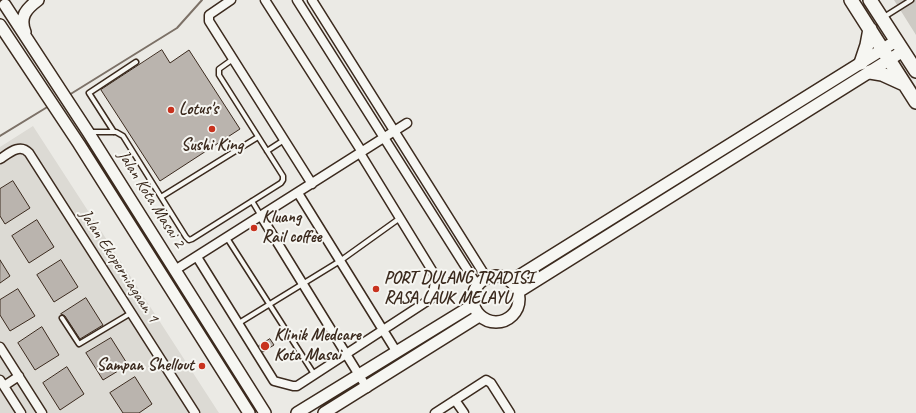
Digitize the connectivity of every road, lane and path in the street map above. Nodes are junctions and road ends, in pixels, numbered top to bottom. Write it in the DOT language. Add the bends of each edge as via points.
graph roads {
  1 [pos="37,0"];
  2 [pos="231,0"];
  3 [pos="265,0"];
  4 [pos="297,0"];
  5 [pos="312,0"];
  6 [pos="851,0"];
  7 [pos="870,0"];
  8 [pos="911,0"];
  9 [pos="6,4"];
  10 [pos="12,16"];
  11 [pos="882,19"];
  12 [pos="0,24"];
  13 [pos="870,29"];
  14 [pos="0,39"];
  15 [pos="30,43"];
  16 [pos="900,46"];
  17 [pos="17,49"];
  18 [pos="886,55"];
  19 [pos="233,59"];
  20 [pos="136,62"];
  21 [pos="865,68"];
  22 [pos="916,72"];
  23 [pos="905,85"];
  24 [pos="916,102"];
  25 [pos="407,123"];
  26 [pos="395,131"];
  27 [pos="88,132"];
  28 [pos="114,132"];
  29 [pos="258,137"];
  30 [pos="384,138"];
  31 [pos="284,140"];
  32 [pos="267,151"];
  33 [pos="361,153"];
  34 [pos="0,160"];
  35 [pos="312,184"];
  36 [pos="298,193"];
  37 [pos="161,198"];
  38 [pos="252,201"];
  39 [pos="261,216"];
  40 [pos="400,218"];
  41 [pos="227,238"];
  42 [pos="197,257"];
  43 [pos="340,261"];
  44 [pos="175,270"];
  45 [pos="486,277"];
  46 [pos="511,281"];
  47 [pos="303,284"];
  48 [pos="477,285"];
  49 [pos="518,292"];
  50 [pos="270,304"];
  51 [pos="473,305"];
  52 [pos="131,313"];
  53 [pos="479,316"];
  54 [pos="62,318"];
  55 [pos="239,323"];
  56 [pos="383,330"];
  57 [pos="0,347"];
  58 [pos="396,351"];
  59 [pos="346,354"];
  60 [pos="314,374"];
  61 [pos="359,374"];
  62 [pos="19,376"];
  63 [pos="2,383"];
  64 [pos="367,388"];
  65 [pos="455,400"];
  66 [pos="21,413"];
  67 [pos="42,413"];
  68 [pos="195,413"];
  69 [pos="249,413"];
  70 [pos="265,413"];
  71 [pos="297,413"];
  72 [pos="324,413"];
  73 [pos="435,413"];
  74 [pos="464,413"];
  75 [pos="510,413"];
  1 -- 10 [label="street"];
  1 -- 15 [label="street" via="26,9 23,16 22,24"];
  2 -- 19 [label="street" via="210,13 208,19"];
  3 -- 33 [label="street"];
  4 -- 30 [label="street"];
  5 -- 26 [label="street"];
  6 -- 13 [label="main road"];
  7 -- 11 [label="main road"];
  8 -- 11 [label="lane"];
  9 -- 10 [label="street, Jalan Kota Masai 2"];
  10 -- 12 [label="street"];
  10 -- 15 [label="street, Jalan Kota Masai 2"];
  11 -- 16 [label="main road"];
  12 -- 17 [label="street, Jalan Kota Masai 2"];
  13 -- 18 [label="main road"];
  13 -- 21 [label="main road"];
  14 -- 17 [label="street"];
  15 -- 27 [label="street, Jalan Kota Masai 2"];
  16 -- 18 [label="street"];
  16 -- 22 [label="main road"];
  17 -- 69 [label="street, Jalan Kota Masai 2"];
  18 -- 21 [label="street"];
  18 -- 23 [label="main road"];
  19 -- 29 [label="lane" via="220,67 218,73"];
  19 -- 31 [label="street"];
  20 -- 28 [label="lane" via="89,93"];
  21 -- 23 [label="main road"];
  21 -- 46 [label="street"];
  21 -- 49 [label="street"];
  23 -- 24 [label="main road"];
  25 -- 26 [label="street"];
  26 -- 30 [label="street"];
  26 -- 45 [label="street"];
  27 -- 28 [label="lane"];
  27 -- 44 [label="street, Jalan Kota Masai 2"];
  28 -- 37 [label="lane" via="123,136"];
  29 -- 32 [label="lane"];
  29 -- 37 [label="lane"];
  30 -- 33 [label="street"];
  30 -- 48 [label="street"];
  31 -- 32 [label="lane"];
  31 -- 35 [label="street"];
  32 -- 38 [label="lane" via="283,180"];
  33 -- 35 [label="street"];
  33 -- 40 [label="street"];
  34 -- 52 [label="street, Jalan Ekoperniagaan 1" via="21,148 29,153"];
  35 -- 36 [label="street"];
  36 -- 39 [label="street"];
  36 -- 43 [label="street"];
  37 -- 38 [label="lane" via="190,240"];
  38 -- 39 [label="lane"];
  39 -- 41 [label="street"];
  39 -- 47 [label="street"];
  40 -- 43 [label="lane"];
  40 -- 56 [label="street" via="437,278 430,301"];
  41 -- 42 [label="street"];
  41 -- 50 [label="lane"];
  42 -- 44 [label="street"];
  42 -- 55 [label="street"];
  43 -- 47 [label="lane"];
  43 -- 56 [label="street"];
  44 -- 70 [label="street, Jalan Kota Masai 2"];
  45 -- 46 [label="street" via="504,277"];
  45 -- 48 [label="street"];
  46 -- 49 [label="street"];
  47 -- 50 [label="lane"];
  47 -- 59 [label="street"];
  48 -- 51 [label="street" via="472,298"];
  49 -- 53 [label="street" via="518,308 508,319 493,323"];
  50 -- 55 [label="lane"];
  50 -- 60 [label="lane"];
  51 -- 53 [label="street"];
  51 -- 58 [label="street"];
  52 -- 54 [label="lane" via="79,344"];
  52 -- 68 [label="street, Jalan Ekoperniagaan 1"];
  53 -- 64 [label="street"];
  55 -- 60 [label="street" via="274,381 296,386"];
  56 -- 58 [label="street"];
  56 -- 59 [label="street"];
  57 -- 62 [label="street"];
  58 -- 61 [label="street"];
  59 -- 60 [label="street"];
  59 -- 61 [label="street"];
  61 -- 64 [label="street"];
  61 -- 71 [label="street"];
  62 -- 63 [label="street"];
  62 -- 67 [label="street"];
  63 -- 66 [label="street"];
  64 -- 72 [label="street"];
  65 -- 73 [label="street"];
  65 -- 74 [label="street"];
  65 -- 75 [label="street" via="482,381 489,381"];
}
